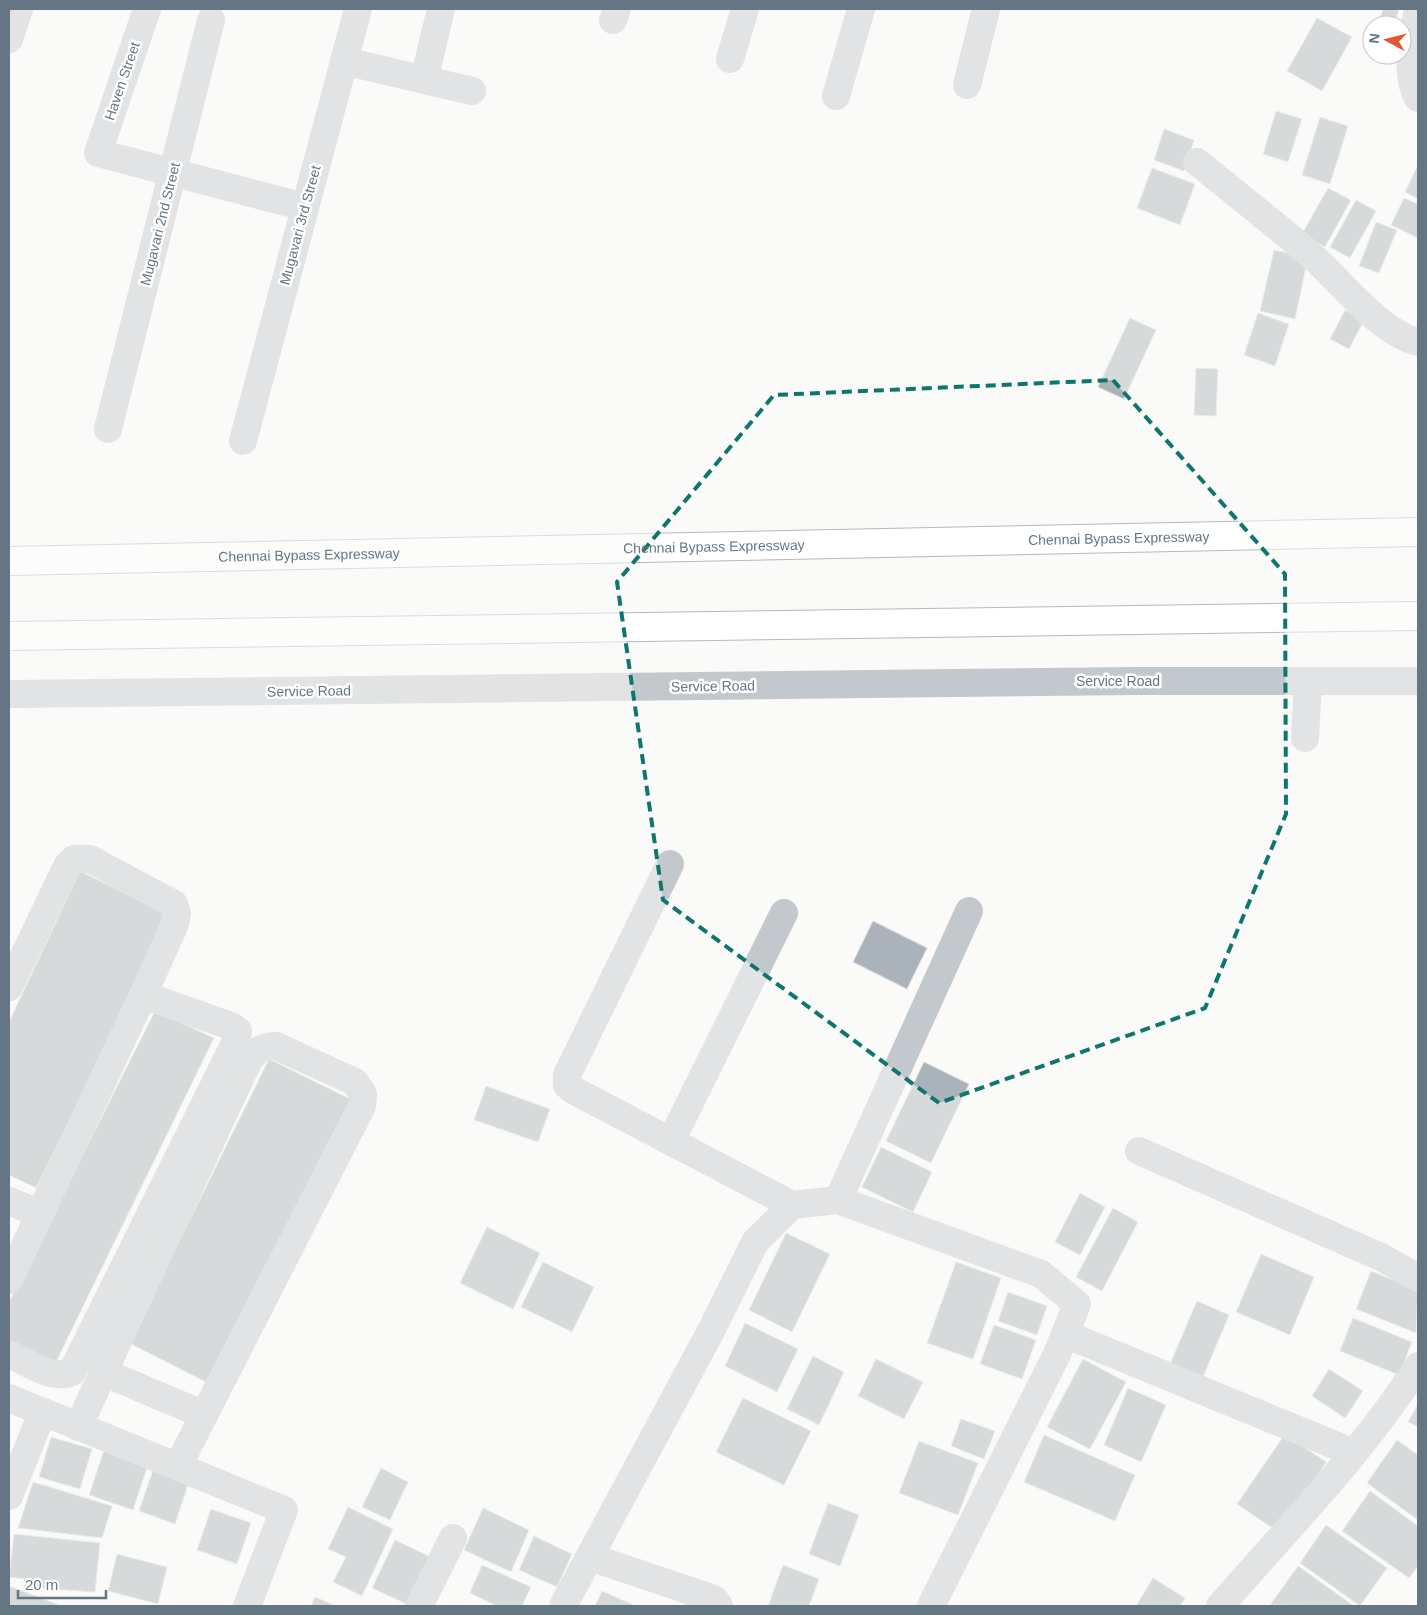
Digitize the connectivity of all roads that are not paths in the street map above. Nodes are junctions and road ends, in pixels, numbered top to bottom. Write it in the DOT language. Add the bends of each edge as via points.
graph roads {
  1 [pos="19,9"];
  2 [pos="147,9"];
  3 [pos="358,9"];
  4 [pos="440,9"];
  5 [pos="745,9"];
  6 [pos="861,9"];
  7 [pos="986,9"];
  8 [pos="1418,9"];
  9 [pos="211,20"];
  10 [pos="9,39"];
  11 [pos="730,59"];
  12 [pos="344,61"];
  13 [pos="424,80"];
  14 [pos="967,85"];
  15 [pos="472,92"];
  16 [pos="836,96"];
  17 [pos="1418,98"];
  18 [pos="1197,162"];
  19 [pos="172,173"];
  20 [pos="305,207"];
  21 [pos="1418,342"];
  22 [pos="108,429"];
  23 [pos="242,441"];
  24 [pos="1418,532"];
  25 [pos="9,561"];
  26 [pos="1418,616"];
  27 [pos="9,636"];
  28 [pos="1418,680"];
  29 [pos="1308,681"];
  30 [pos="9,694"];
  31 [pos="1305,738"];
  32 [pos="670,864"];
  33 [pos="969,911"];
  34 [pos="784,913"];
  35 [pos="9,987"];
  36 [pos="143,996"];
  37 [pos="671,1141"];
  38 [pos="1139,1152"];
  39 [pos="838,1200"];
  40 [pos="9,1201"];
  41 [pos="792,1204"];
  42 [pos="40,1214"];
  43 [pos="1418,1278"];
  44 [pos="9,1280"];
  45 [pos="1065,1334"];
  46 [pos="9,1354"];
  47 [pos="1418,1366"];
  48 [pos="103,1372"];
  49 [pos="9,1398"];
  50 [pos="42,1413"];
  51 [pos="197,1426"];
  52 [pos="78,1427"];
  53 [pos="1354,1453"];
  54 [pos="178,1466"];
  55 [pos="9,1496"];
  56 [pos="453,1538"];
  57 [pos="590,1557"];
  58 [pos="247,1606"];
  59 [pos="419,1606"];
  60 [pos="563,1606"];
  61 [pos="719,1606"];
  62 [pos="931,1606"];
  63 [pos="1220,1606"];
  1 -- 10 [label="street"];
  2 -- 19 [label="street, Haven Street" via="98,153"];
  3 -- 12 [label="street, Mugavari 3rd Street"];
  4 -- 13 [label="street"];
  5 -- 11 [label="street"];
  6 -- 16 [label="street"];
  7 -- 14 [label="street"];
  8 -- 17 [label="street" via="1412,75"];
  9 -- 19 [label="street, Mugavari 2nd Street"];
  12 -- 13 [label="street"];
  12 -- 20 [label="street, Mugavari 3rd Street"];
  13 -- 15 [label="street"];
  18 -- 21 [label="street" via="1312,256 1376,317"];
  19 -- 20 [label="street"];
  19 -- 22 [label="street, Mugavari 2nd Street"];
  20 -- 23 [label="street, Mugavari 3rd Street"];
  24 -- 25 [label="highway, Chennai Bypass Expressway"];
  26 -- 27 [label="highway"];
  28 -- 29 [label="street, Service Road"];
  29 -- 30 [label="street, Service Road"];
  29 -- 31 [label="street"];
  32 -- 37 [label="street" via="566,1080 573,1090"];
  33 -- 39 [label="street"];
  34 -- 37 [label="street"];
  35 -- 36 [label="street" via="67,866 74,859 81,858 90,859 174,904 177,913 175,924"];
  36 -- 42 [label="street"];
  36 -- 46 [label="street" via="231,1026 238,1031 236,1041 72,1372 64,1376"];
  37 -- 41 [label="street"];
  38 -- 43 [label="street" via="1381,1257"];
  39 -- 41 [label="street"];
  39 -- 45 [label="street" via="1041,1274 1077,1304"];
  40 -- 42 [label="street"];
  41 -- 57 [label="street" via="754,1242 712,1329"];
  42 -- 44 [label="street"];
  45 -- 53 [label="street"];
  45 -- 62 [label="street"];
  47 -- 53 [label="street"];
  48 -- 51 [label="street"];
  48 -- 51 [label="street" via="252,1055 263,1046 276,1046 355,1082 363,1094 362,1106"];
  48 -- 52 [label="street"];
  49 -- 50 [label="street"];
  50 -- 52 [label="street"];
  50 -- 55 [label="street"];
  51 -- 54 [label="street"];
  52 -- 54 [label="street"];
  53 -- 63 [label="street"];
  54 -- 58 [label="street" via="284,1510"];
  56 -- 59 [label="street"];
  57 -- 60 [label="street"];
  57 -- 61 [label="street" via="714,1599"];
}
